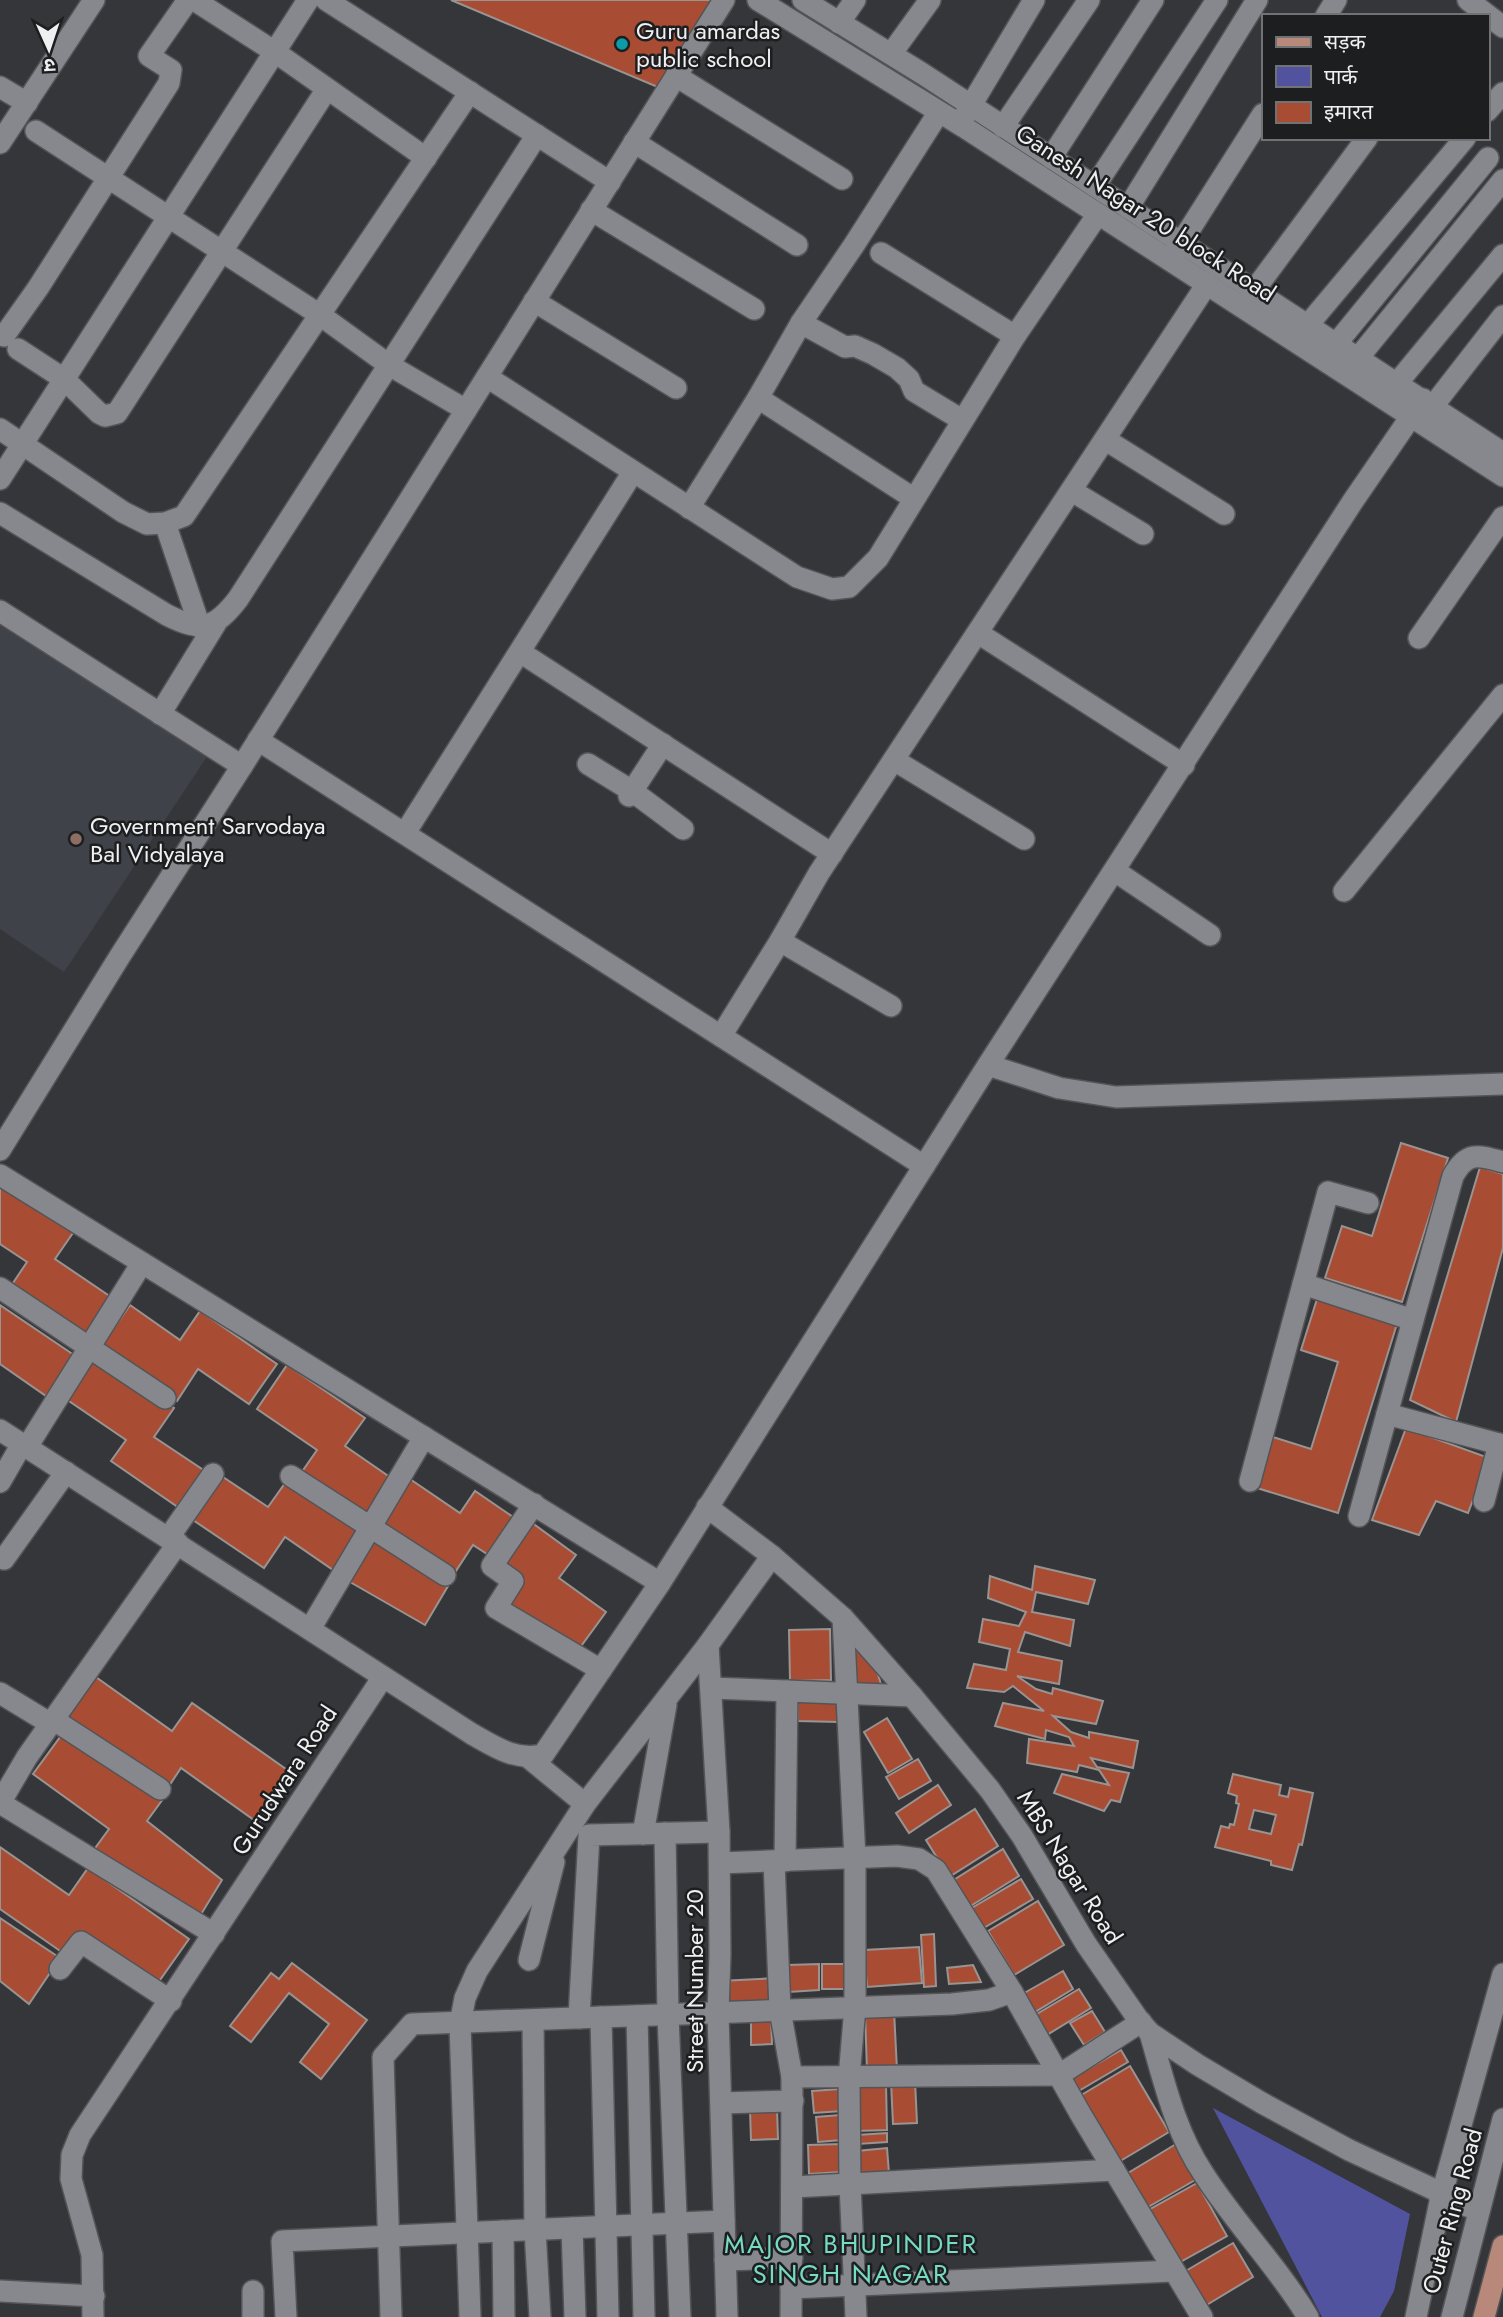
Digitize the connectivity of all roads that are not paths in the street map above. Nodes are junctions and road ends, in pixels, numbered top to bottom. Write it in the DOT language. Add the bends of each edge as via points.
graph roads {
  1 [pos="94,0"];
  2 [pos="188,0"];
  3 [pos="194,0"];
  4 [pos="308,0"];
  5 [pos="326,0"];
  6 [pos="724,0"];
  7 [pos="758,0"];
  8 [pos="803,0"];
  9 [pos="855,0"];
  10 [pos="930,0"];
  11 [pos="1034,0"];
  12 [pos="1089,0"];
  13 [pos="1153,0"];
  14 [pos="1217,0"];
  15 [pos="1257,0"];
  16 [pos="1469,0"];
  17 [pos="1487,14"];
  18 [pos="1489,16"];
  19 [pos="839,23"];
  20 [pos="1503,27"];
  21 [pos="275,52"];
  22 [pos="891,54"];
  23 [pos="676,76"];
  24 [pos="0,87"];
  25 [pos="327,89"];
  26 [pos="470,92"];
  27 [pos="1503,93"];
  28 [pos="27,103"];
  29 [pos="971,106"];
  30 [pos="1489,109"];
  31 [pos="939,112"];
  32 [pos="1262,116"];
  33 [pos="959,124"];
  34 [pos="1003,127"];
  35 [pos="36,131"];
  36 [pos="537,135"];
  37 [pos="1366,140"];
  38 [pos="1463,140"];
  39 [pos="1465,140"];
  40 [pos="634,142"];
  41 [pos="0,144"];
  42 [pos="426,158"];
  43 [pos="1051,158"];
  44 [pos="1496,164"];
  45 [pos="107,177"];
  46 [pos="842,179"];
  47 [pos="1503,180"];
  48 [pos="610,182"];
  49 [pos="1095,186"];
  50 [pos="1128,208"];
  51 [pos="591,211"];
  52 [pos="1098,214"];
  53 [pos="169,217"];
  54 [pos="797,245"];
  55 [pos="222,251"];
  56 [pos="1176,251"];
  57 [pos="881,253"];
  58 [pos="1503,255"];
  59 [pos="1207,284"];
  60 [pos="1253,292"];
  61 [pos="534,301"];
  62 [pos="754,309"];
  63 [pos="320,314"];
  64 [pos="1503,316"];
  65 [pos="801,323"];
  66 [pos="1307,326"];
  67 [pos="0,334"];
  68 [pos="1015,336"];
  69 [pos="1336,344"];
  70 [pos="19,349"];
  71 [pos="1358,358"];
  72 [pos="389,365"];
  73 [pos="487,377"];
  74 [pos="64,379"];
  75 [pos="1398,383"];
  76 [pos="676,388"];
  77 [pos="758,398"];
  78 [pos="1422,407"];
  79 [pos="466,410"];
  80 [pos="962,420"];
  81 [pos="0,429"];
  82 [pos="1106,440"];
  83 [pos="22,444"];
  84 [pos="1503,453"];
  85 [pos="633,472"];
  86 [pos="1503,476"];
  87 [pos="0,479"];
  88 [pos="1072,491"];
  89 [pos="913,498"];
  90 [pos="689,508"];
  91 [pos="0,513"];
  92 [pos="1224,514"];
  93 [pos="1503,517"];
  94 [pos="165,523"];
  95 [pos="1143,534"];
  96 [pos="0,611"];
  97 [pos="208,625"];
  98 [pos="978,633"];
  99 [pos="1419,638"];
  100 [pos="520,652"];
  101 [pos="1503,695"];
  102 [pos="160,714"];
  103 [pos="604,718"];
  104 [pos="258,740"];
  105 [pos="660,750"];
  106 [pos="894,760"];
  107 [pos="588,764"];
  108 [pos="1184,765"];
  109 [pos="242,766"];
  110 [pos="715,791"];
  111 [pos="630,794"];
  112 [pos="683,829"];
  113 [pos="405,833"];
  114 [pos="1024,839"];
  115 [pos="832,854"];
  116 [pos="1115,872"];
  117 [pos="1344,891"];
  118 [pos="1210,936"];
  119 [pos="780,941"];
  120 [pos="891,1006"];
  121 [pos="721,1036"];
  122 [pos="988,1065"];
  123 [pos="1503,1084"];
  124 [pos="0,1150"];
  125 [pos="1503,1162"];
  126 [pos="924,1166"];
  127 [pos="0,1175"];
  128 [pos="1368,1203"];
  129 [pos="142,1263"];
  130 [pos="1303,1284"];
  131 [pos="0,1288"];
  132 [pos="1413,1320"];
  133 [pos="88,1349"];
  134 [pos="165,1398"];
  135 [pos="1387,1414"];
  136 [pos="0,1430"];
  137 [pos="424,1437"];
  138 [pos="25,1445"];
  139 [pos="1501,1445"];
  140 [pos="66,1472"];
  141 [pos="213,1474"];
  142 [pos="291,1476"];
  143 [pos="1250,1481"];
  144 [pos="0,1482"];
  145 [pos="1484,1502"];
  146 [pos="534,1504"];
  147 [pos="708,1507"];
  148 [pos="1359,1516"];
  149 [pos="371,1527"];
  150 [pos="173,1540"];
  151 [pos="772,1556"];
  152 [pos="0,1558"];
  153 [pos="445,1575"];
  154 [pos="660,1583"];
  155 [pos="843,1618"];
  156 [pos="310,1629"];
  157 [pos="708,1645"];
  158 [pos="601,1670"];
  159 [pos="383,1677"];
  160 [pos="711,1688"];
  161 [pos="787,1691"];
  162 [pos="847,1692"];
  163 [pos="0,1693"];
  164 [pos="912,1696"];
  165 [pos="666,1700"];
  166 [pos="52,1722"];
  167 [pos="529,1758"];
  168 [pos="160,1789"];
  169 [pos="0,1803"];
  170 [pos="585,1804"];
  171 [pos="719,1832"];
  172 [pos="665,1833"];
  173 [pos="643,1834"];
  174 [pos="559,1843"];
  175 [pos="855,1858"];
  176 [pos="780,1861"];
  177 [pos="720,1863"];
  178 [pos="214,1934"];
  179 [pos="529,1960"];
  180 [pos="60,1969"];
  181 [pos="1503,1975"];
  182 [pos="1013,1992"];
  183 [pos="171,2001"];
  184 [pos="855,2007"];
  185 [pos="780,2010"];
  186 [pos="718,2012"];
  187 [pos="668,2015"];
  188 [pos="637,2016"];
  189 [pos="601,2017"];
  190 [pos="579,2018"];
  191 [pos="533,2020"];
  192 [pos="460,2024"];
  193 [pos="1145,2027"];
  194 [pos="1059,2075"];
  195 [pos="792,2077"];
  196 [pos="849,2078"];
  197 [pos="793,2101"];
  198 [pos="721,2103"];
  199 [pos="1503,2119"];
  200 [pos="1114,2170"];
  201 [pos="850,2184"];
  202 [pos="793,2187"];
  203 [pos="1440,2191"];
  204 [pos="1480,2204"];
  205 [pos="724,2221"];
  206 [pos="677,2224"];
  207 [pos="642,2225"];
  208 [pos="606,2227"];
  209 [pos="572,2228"];
  210 [pos="535,2230"];
  211 [pos="503,2231"];
  212 [pos="467,2233"];
  213 [pos="388,2236"];
  214 [pos="1503,2246"];
  215 [pos="792,2258"];
  216 [pos="725,2260"];
  217 [pos="1173,2271"];
  218 [pos="856,2285"];
  219 [pos="791,2288"];
  220 [pos="0,2291"];
  221 [pos="253,2291"];
  222 [pos="94,2295"];
  223 [pos="93,2317"];
  224 [pos="253,2317"];
  225 [pos="286,2317"];
  226 [pos="391,2317"];
  227 [pos="470,2317"];
  228 [pos="505,2317"];
  229 [pos="540,2317"];
  230 [pos="576,2317"];
  231 [pos="608,2317"];
  232 [pos="644,2317"];
  233 [pos="680,2317"];
  234 [pos="727,2317"];
  235 [pos="791,2317"];
  236 [pos="856,2317"];
  237 [pos="1202,2317"];
  238 [pos="1308,2317"];
  239 [pos="1416,2317"];
  240 [pos="1452,2317"];
  241 [pos="1484,2317"];
  1 -- 28 [label="street"];
  2 -- 45 [label="street" via="149,56 170,70 169,83"];
  3 -- 21 [label="street"];
  4 -- 21 [label="street"];
  5 -- 26 [label="street"];
  6 -- 23 [label="street"];
  7 -- 31 [label="street, Ganesh Nagar 20 block Road"];
  8 -- 19 [label="street, Ganesh Nagar 20 block Road"];
  9 -- 19 [label="street"];
  10 -- 22 [label="street"];
  11 -- 29 [label="street"];
  12 -- 34 [label="street"];
  13 -- 43 [label="street"];
  14 -- 49 [label="street"];
  15 -- 50 [label="street"];
  16 -- 17 [label="street"];
  18 -- 20 [label="street"];
  19 -- 22 [label="street, Ganesh Nagar 20 block Road"];
  21 -- 25 [label="street"];
  21 -- 53 [label="street"];
  22 -- 29 [label="street, Ganesh Nagar 20 block Road"];
  23 -- 40 [label="street"];
  23 -- 46 [label="street"];
  24 -- 28 [label="street"];
  25 -- 42 [label="street"];
  25 -- 55 [label="street"];
  26 -- 36 [label="street"];
  26 -- 42 [label="street"];
  27 -- 30 [label="street"];
  28 -- 41 [label="street"];
  29 -- 33 [label="street"];
  29 -- 34 [label="street, Ganesh Nagar 20 block Road"];
  31 -- 33 [label="street, Ganesh Nagar 20 block Road"];
  31 -- 65 [label="street"];
  32 -- 56 [label="street"];
  33 -- 52 [label="street, Ganesh Nagar 20 block Road"];
  34 -- 43 [label="street, Ganesh Nagar 20 block Road"];
  35 -- 45 [label="street"];
  36 -- 48 [label="street"];
  36 -- 72 [label="street"];
  37 -- 60 [label="street"];
  38 -- 66 [label="street"];
  39 -- 44 [label="street"];
  40 -- 48 [label="street"];
  40 -- 54 [label="street"];
  42 -- 63 [label="street"];
  43 -- 49 [label="street, Ganesh Nagar 20 block Road"];
  44 -- 69 [label="street"];
  45 -- 53 [label="street"];
  45 -- 67 [label="street" via="38,288 4,336"];
  47 -- 71 [label="street"];
  48 -- 51 [label="street"];
  49 -- 50 [label="street, Ganesh Nagar 20 block Road"];
  50 -- 56 [label="street, Ganesh Nagar 20 block Road"];
  51 -- 61 [label="street"];
  51 -- 62 [label="street"];
  52 -- 56 [label="street, Ganesh Nagar 20 block Road"];
  52 -- 68 [label="street"];
  53 -- 55 [label="street"];
  53 -- 74 [label="street"];
  55 -- 63 [label="street"];
  55 -- 74 [label="street" via="117,413 99,413"];
  56 -- 59 [label="street, Ganesh Nagar 20 block Road"];
  56 -- 60 [label="street, Ganesh Nagar 20 block Road"];
  57 -- 68 [label="street"];
  58 -- 75 [label="street"];
  59 -- 78 [label="street, Ganesh Nagar 20 block Road"];
  59 -- 82 [label="street"];
  60 -- 66 [label="street, Ganesh Nagar 20 block Road"];
  61 -- 73 [label="street"];
  61 -- 76 [label="street"];
  63 -- 72 [label="street"];
  63 -- 94 [label="street" via="184,516"];
  64 -- 78 [label="street"];
  65 -- 77 [label="street"];
  65 -- 80 [label="street" via="897,368 914,391"];
  66 -- 69 [label="street, Ganesh Nagar 20 block Road"];
  68 -- 80 [label="street"];
  69 -- 71 [label="street, Ganesh Nagar 20 block Road"];
  70 -- 74 [label="street"];
  71 -- 75 [label="street, Ganesh Nagar 20 block Road"];
  72 -- 79 [label="street"];
  72 -- 97 [label="street" via="238,599 225,616"];
  73 -- 79 [label="street"];
  73 -- 85 [label="street"];
  74 -- 83 [label="street"];
  75 -- 78 [label="street, Ganesh Nagar 20 block Road"];
  77 -- 89 [label="street"];
  77 -- 90 [label="street"];
  78 -- 84 [label="street, Ganesh Nagar 20 block Road"];
  78 -- 86 [label="street, Ganesh Nagar 20 block Road"];
  78 -- 108 [label="street"];
  79 -- 104 [label="street"];
  80 -- 89 [label="street"];
  81 -- 83 [label="street"];
  82 -- 88 [label="street"];
  82 -- 92 [label="street"];
  83 -- 87 [label="street"];
  83 -- 94 [label="street" via="123,512 147,524"];
  85 -- 90 [label="street"];
  85 -- 100 [label="street"];
  88 -- 95 [label="street"];
  88 -- 98 [label="street"];
  89 -- 90 [label="street" via="878,558 849,587 832,589 797,577"];
  91 -- 97 [label="street" via="167,615 186,624"];
  93 -- 99 [label="street"];
  94 -- 97 [label="street"];
  96 -- 102 [label="street"];
  97 -- 102 [label="street"];
  98 -- 106 [label="street"];
  98 -- 108 [label="street"];
  100 -- 105 [label="street"];
  100 -- 113 [label="street"];
  101 -- 117 [label="street"];
  102 -- 109 [label="street"];
  103 -- 105 [label="street"];
  104 -- 109 [label="street"];
  104 -- 113 [label="street"];
  105 -- 110 [label="street"];
  105 -- 111 [label="street"];
  105 -- 115 [label="street"];
  106 -- 114 [label="street"];
  106 -- 115 [label="street"];
  107 -- 111 [label="street"];
  108 -- 116 [label="street"];
  109 -- 124 [label="street"];
  111 -- 112 [label="street"];
  113 -- 121 [label="street"];
  115 -- 119 [label="street"];
  116 -- 118 [label="street"];
  116 -- 122 [label="street"];
  119 -- 120 [label="street"];
  119 -- 121 [label="street"];
  121 -- 126 [label="street"];
  122 -- 123 [label="street" via="1059,1088 1116,1097"];
  122 -- 126 [label="street"];
  125 -- 132 [label="street" via="1469,1157 1459,1165"];
  126 -- 147 [label="street"];
  127 -- 129 [label="street"];
  128 -- 130 [label="street" via="1328,1192"];
  129 -- 133 [label="street"];
  129 -- 137 [label="street"];
  130 -- 132 [label="street"];
  130 -- 143 [label="street"];
  131 -- 133 [label="street"];
  132 -- 135 [label="street"];
  133 -- 134 [label="street"];
  133 -- 138 [label="street"];
  135 -- 139 [label="street"];
  135 -- 148 [label="street"];
  136 -- 138 [label="street"];
  137 -- 146 [label="street"];
  137 -- 149 [label="street"];
  138 -- 140 [label="street"];
  138 -- 144 [label="street"];
  139 -- 145 [label="street"];
  140 -- 150 [label="street"];
  140 -- 152 [label="street" via="4,1559"];
  141 -- 150 [label="street"];
  142 -- 149 [label="street"];
  146 -- 154 [label="street"];
  146 -- 158 [label="street" via="492,1566 513,1581 496,1608"];
  147 -- 151 [label="street, MBS Nagar Road"];
  147 -- 154 [label="street"];
  149 -- 153 [label="street"];
  149 -- 156 [label="street"];
  150 -- 156 [label="street"];
  150 -- 166 [label="street"];
  151 -- 155 [label="street, MBS Nagar Road"];
  151 -- 157 [label="street"];
  154 -- 158 [label="street"];
  155 -- 162 [label="street"];
  155 -- 164 [label="street, MBS Nagar Road"];
  156 -- 159 [label="street"];
  157 -- 160 [label="street, Street Number 20"];
  157 -- 165 [label="street"];
  158 -- 167 [label="street" via="543,1755"];
  159 -- 167 [label="street" via="498,1749"];
  159 -- 178 [label="street, Gurudwara Road"];
  160 -- 161 [label="street"];
  160 -- 171 [label="street, Street Number 20"];
  161 -- 162 [label="street"];
  161 -- 176 [label="street"];
  162 -- 164 [label="street"];
  162 -- 175 [label="street"];
  163 -- 166 [label="street"];
  164 -- 193 [label="street, MBS Nagar Road" via="990,1790 1086,1944"];
  165 -- 170 [label="street"];
  165 -- 173 [label="street"];
  166 -- 168 [label="street"];
  166 -- 169 [label="street"];
  167 -- 170 [label="street"];
  169 -- 178 [label="street"];
  170 -- 174 [label="street"];
  171 -- 172 [label="street"];
  171 -- 177 [label="street, Street Number 20"];
  172 -- 173 [label="street"];
  172 -- 187 [label="street"];
  173 -- 190 [label="street" via="589,1835"];
  174 -- 179 [label="street"];
  174 -- 192 [label="street" via="477,1971"];
  175 -- 176 [label="street"];
  175 -- 182 [label="street" via="919,1859 936,1870"];
  175 -- 184 [label="street"];
  176 -- 177 [label="street"];
  176 -- 185 [label="street"];
  177 -- 186 [label="street, Street Number 20"];
  178 -- 183 [label="street, Gurudwara Road"];
  180 -- 183 [label="street" via="81,1942"];
  181 -- 203 [label="street"];
  182 -- 184 [label="street" via="952,2004"];
  182 -- 194 [label="street"];
  183 -- 222 [label="street, Gurudwara Road" via="80,2135 72,2155 71,2179 92,2256"];
  184 -- 185 [label="street"];
  184 -- 196 [label="street"];
  185 -- 186 [label="street"];
  185 -- 195 [label="street"];
  186 -- 187 [label="street"];
  186 -- 198 [label="street, Street Number 20"];
  187 -- 188 [label="street"];
  187 -- 206 [label="street"];
  188 -- 189 [label="street"];
  188 -- 207 [label="street"];
  189 -- 190 [label="street"];
  189 -- 208 [label="street"];
  190 -- 191 [label="street"];
  191 -- 192 [label="street"];
  191 -- 210 [label="street"];
  192 -- 212 [label="street"];
  192 -- 213 [label="street" via="412,2024 383,2057"];
  193 -- 194 [label="street"];
  193 -- 203 [label="street, MBS Nagar Road" via="1262,2103 1349,2150"];
  193 -- 238 [label="street" via="1184,2140"];
  194 -- 196 [label="street"];
  194 -- 200 [label="street"];
  195 -- 196 [label="street"];
  195 -- 197 [label="street"];
  196 -- 201 [label="street"];
  197 -- 198 [label="street"];
  197 -- 202 [label="street"];
  198 -- 205 [label="street, Street Number 20"];
  199 -- 204 [label="street, Outer Ring Road"];
  200 -- 201 [label="street"];
  200 -- 217 [label="street"];
  201 -- 202 [label="street"];
  201 -- 218 [label="street"];
  202 -- 215 [label="street"];
  203 -- 204 [label="street, MBS Nagar Road"];
  203 -- 239 [label="street"];
  204 -- 240 [label="street, Outer Ring Road"];
  205 -- 206 [label="street"];
  205 -- 216 [label="street, Street Number 20"];
  206 -- 207 [label="street"];
  206 -- 233 [label="street"];
  207 -- 208 [label="street"];
  207 -- 232 [label="street"];
  208 -- 209 [label="street"];
  208 -- 231 [label="street"];
  209 -- 210 [label="street"];
  209 -- 230 [label="street"];
  210 -- 211 [label="street"];
  210 -- 229 [label="street"];
  211 -- 212 [label="street"];
  211 -- 228 [label="street"];
  212 -- 213 [label="street"];
  212 -- 227 [label="street"];
  213 -- 225 [label="street" via="282,2241"];
  213 -- 226 [label="street"];
  214 -- 241 [label="main road"];
  215 -- 216 [label="street"];
  215 -- 219 [label="street"];
  216 -- 234 [label="street, Street Number 20"];
  217 -- 218 [label="street"];
  217 -- 237 [label="street"];
  218 -- 219 [label="street"];
  218 -- 236 [label="street"];
  219 -- 235 [label="street"];
  220 -- 222 [label="street"];
  221 -- 224 [label="street"];
  222 -- 223 [label="street, Gurudwara Road"];
}
